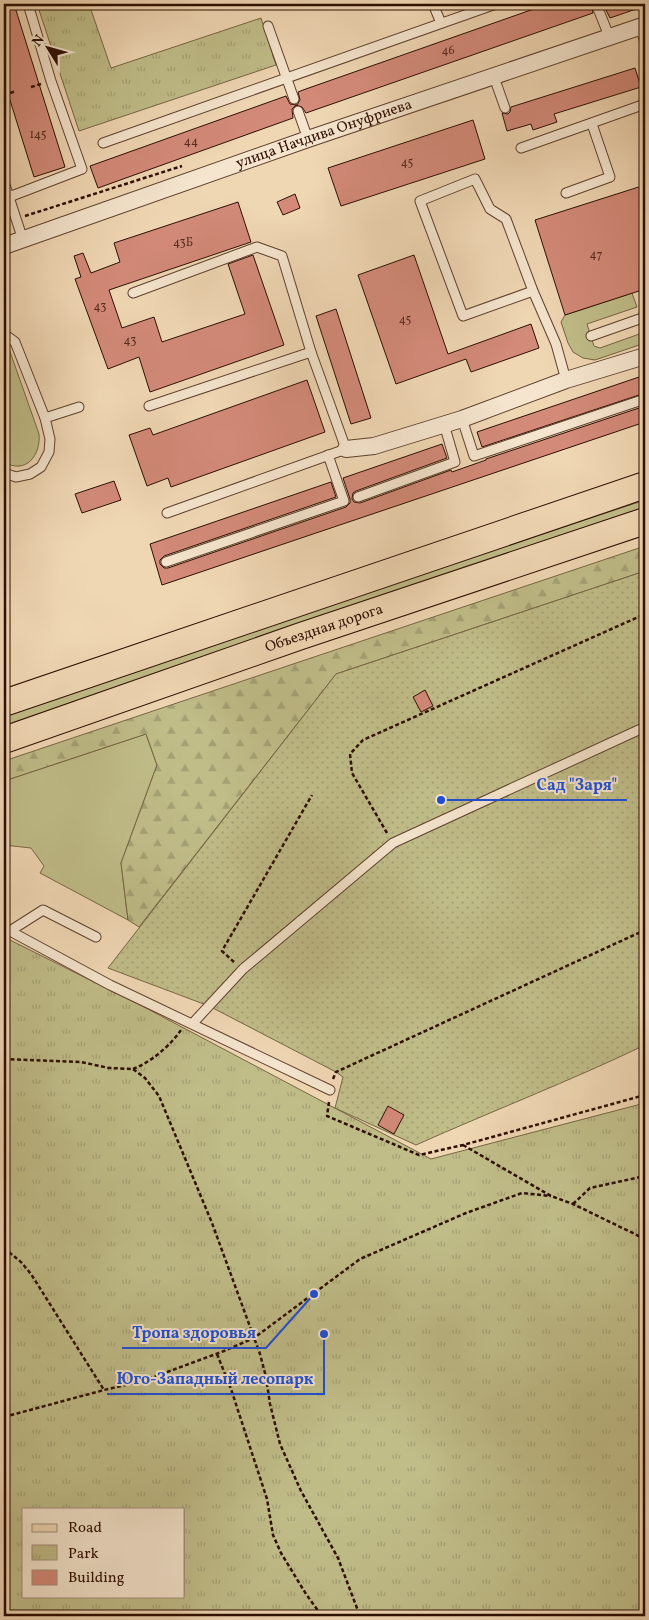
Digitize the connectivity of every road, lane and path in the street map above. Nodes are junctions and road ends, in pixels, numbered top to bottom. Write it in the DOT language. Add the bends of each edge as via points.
graph roads {
  1 [pos="28,4"];
  2 [pos="433,4"];
  3 [pos="496,4"];
  4 [pos="598,6"];
  5 [pos="441,23"];
  6 [pos="268,26"];
  7 [pos="607,31"];
  8 [pos="644,31"];
  9 [pos="494,77"];
  10 [pos="286,78"];
  11 [pos="16,92"];
  12 [pos="4,95"];
  13 [pos="294,99"];
  14 [pos="645,104"];
  15 [pos="505,108"];
  16 [pos="298,111"];
  17 [pos="592,124"];
  18 [pos="308,139"];
  19 [pos="103,143"];
  20 [pos="521,148"];
  21 [pos="4,182"];
  22 [pos="566,193"];
  23 [pos="9,197"];
  24 [pos="23,240"];
  25 [pos="4,246"];
  26 [pos="533,291"];
  27 [pos="133,293"];
  28 [pos="645,317"];
  29 [pos="4,334"];
  30 [pos="591,336"];
  31 [pos="311,352"];
  32 [pos="645,356"];
  33 [pos="566,380"];
  34 [pos="645,399"];
  35 [pos="149,406"];
  36 [pos="79,407"];
  37 [pos="45,418"];
  38 [pos="462,419"];
  39 [pos="444,424"];
  40 [pos="346,449"];
  41 [pos="328,455"];
  42 [pos="4,473"];
  43 [pos="645,485"];
  44 [pos="358,496"];
  45 [pos="167,513"];
  46 [pos="645,521"];
  47 [pos="166,562"];
  48 [pos="645,614"];
  49 [pos="4,703"];
  50 [pos="645,727"];
  51 [pos="4,740"];
  52 [pos="312,795"];
  53 [pos="393,843"];
  54 [pos="7,929"];
  55 [pos="645,930"];
  56 [pos="96,937"];
  57 [pos="243,969"];
  58 [pos="193,1023"];
  59 [pos="4,1059"];
  60 [pos="133,1069"];
  61 [pos="330,1090"];
  62 [pos="645,1095"];
  63 [pos="463,1145"];
  64 [pos="645,1176"];
  65 [pos="551,1196"];
  66 [pos="573,1204"];
  67 [pos="645,1239"];
  68 [pos="4,1248"];
  69 [pos="254,1338"];
  70 [pos="217,1354"];
  71 [pos="104,1390"];
  72 [pos="4,1417"];
  73 [pos="322,1616"];
  74 [pos="360,1616"];
  1 -- 23 [label="lane" via="82,170"];
  2 -- 5 [label="lane"];
  3 -- 5 [label="lane"];
  4 -- 7 [label="lane"];
  5 -- 10 [label="lane"];
  6 -- 10 [label="lane"];
  8 -- 9 [label="street, улица Начдива Онуфриева"];
  9 -- 15 [label="lane"];
  9 -- 18 [label="street, улица Начдива Онуфриева"];
  10 -- 13 [label="lane"];
  10 -- 19 [label="lane"];
  11 -- 12 [label="path"];
  14 -- 17 [label="lane"];
  16 -- 18 [label="lane"];
  17 -- 20 [label="lane"];
  17 -- 22 [label="lane" via="610,177"];
  18 -- 24 [label="street, улица Начдива Онуфриева"];
  21 -- 23 [label="lane"];
  23 -- 24 [label="lane"];
  24 -- 25 [label="street, улица Начдива Онуфриева"];
  26 -- 26 [label="lane" via="506,219 490,209 475,179 420,201 463,316"];
  26 -- 33 [label="lane" via="556,344"];
  27 -- 31 [label="lane" via="257,247 282,256"];
  28 -- 30 [label="lane"];
  29 -- 37 [label="lane" via="15,342"];
  31 -- 35 [label="lane"];
  31 -- 40 [label="lane"];
  32 -- 33 [label="street"];
  33 -- 38 [label="street"];
  34 -- 38 [label="lane" via="474,456"];
  36 -- 37 [label="lane"];
  37 -- 42 [label="lane" via="50,445 41,467 16,477"];
  38 -- 39 [label="street"];
  39 -- 40 [label="street" via="374,446"];
  39 -- 44 [label="lane" via="455,462"];
  40 -- 41 [label="lane"];
  41 -- 45 [label="lane"];
  41 -- 47 [label="lane" via="344,501"];
  43 -- 49 [label="main road"];
  46 -- 51 [label="main road, Объездная дорога"];
  48 -- 53 [label="path" via="363,740 350,754 352,773"];
  50 -- 53 [label="lane"];
  52 -- 57 [label="path" via="222,951"];
  53 -- 57 [label="lane"];
  54 -- 56 [label="lane" via="43,910"];
  54 -- 58 [label="lane" via="110,985"];
  55 -- 61 [label="path" via="336,1072"];
  57 -- 58 [label="lane"];
  58 -- 60 [label="path" via="153,1059"];
  58 -- 61 [label="lane"];
  59 -- 60 [label="path" via="81,1062"];
  60 -- 69 [label="path" via="159,1096 212,1223"];
  61 -- 63 [label="path" via="328,1116 420,1155"];
  62 -- 63 [label="path"];
  63 -- 65 [label="path"];
  64 -- 66 [label="path" via="590,1188"];
  65 -- 66 [label="path"];
  65 -- 69 [label="path" via="522,1193 466,1213 360,1259"];
  66 -- 67 [label="path"];
  68 -- 71 [label="path" via="31,1274"];
  69 -- 70 [label="path"];
  69 -- 74 [label="path" via="280,1444 301,1491 338,1558"];
  70 -- 71 [label="path" via="143,1381"];
  70 -- 73 [label="path" via="267,1499 273,1536"];
  71 -- 72 [label="path"];
}
